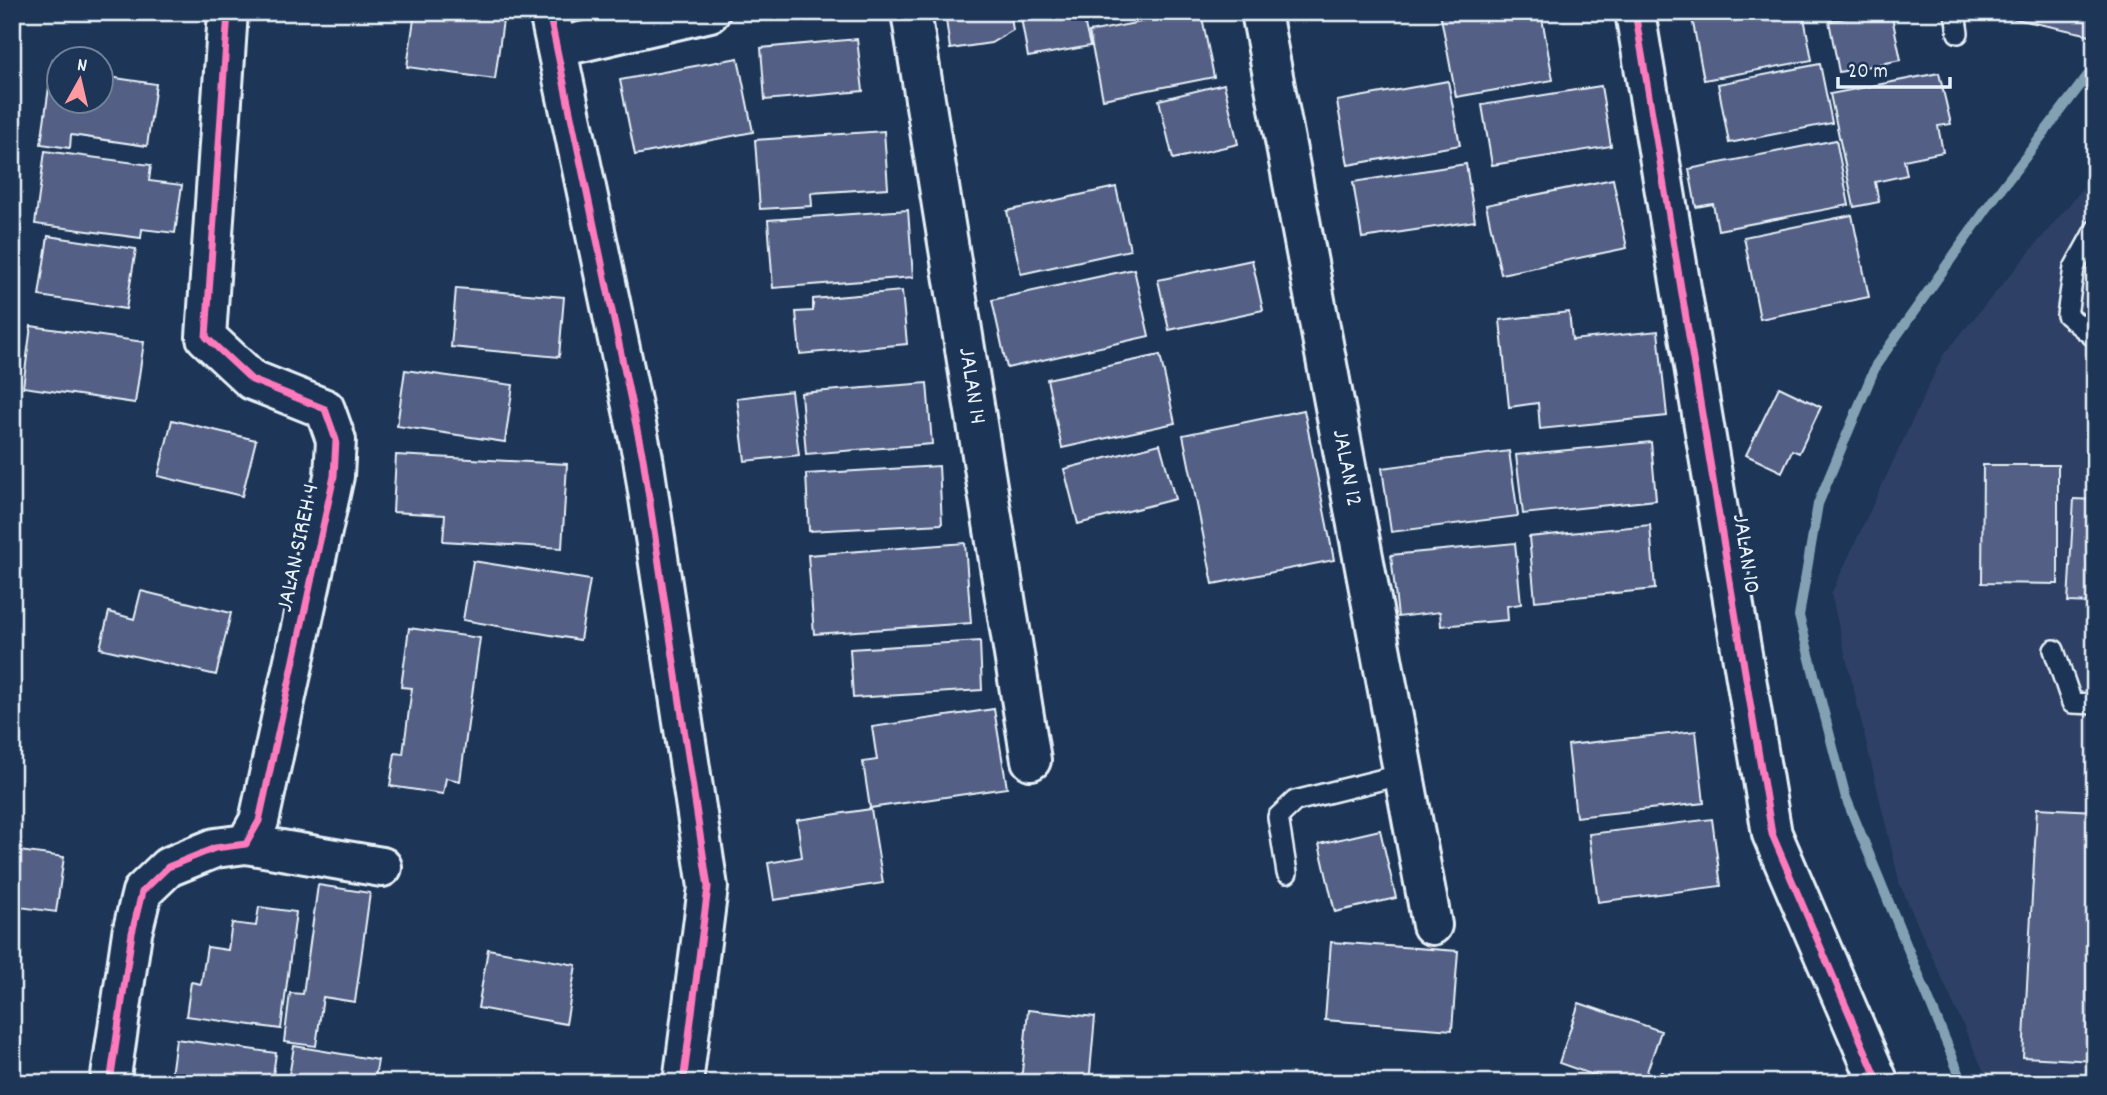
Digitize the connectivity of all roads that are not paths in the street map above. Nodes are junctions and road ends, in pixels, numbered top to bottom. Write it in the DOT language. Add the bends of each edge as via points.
graph roads {
  1 [pos="228,12"];
  2 [pos="710,12"];
  3 [pos="911,12"];
  4 [pos="1261,12"];
  5 [pos="1635,12"];
  6 [pos="1955,12"];
  7 [pos="554,30"];
  8 [pos="1958,33"];
  9 [pos="2095,230"];
  10 [pos="2095,338"];
  11 [pos="2054,650"];
  12 [pos="2095,704"];
  13 [pos="1031,760"];
  14 [pos="1404,774"];
  15 [pos="246,844"];
  16 [pos="382,867"];
  17 [pos="1287,873"];
  18 [pos="1432,925"];
  19 [pos="110,1083"];
  20 [pos="683,1083"];
  21 [pos="1879,1083"];
  1 -- 15 [label="street, JALAN SIREH 4" via="206,337 252,380 325,409 336,440 334,476 262,808"];
  2 -- 7 [label="street"];
  3 -- 13 [label="street, JALAN 14"];
  4 -- 14 [label="street, JALAN 12"];
  5 -- 21 [label="street, JALAN 10" via="1772,834"];
  6 -- 8 [label="lane"];
  7 -- 20 [label="street" via="643,458 708,887"];
  9 -- 10 [label="lane" via="2074,268 2067,315"];
  11 -- 12 [label="lane" via="2072,703"];
  14 -- 17 [label="lane" via="1295,800 1278,817"];
  14 -- 18 [label="street, JALAN 12"];
  15 -- 16 [label="street"];
  15 -- 19 [label="street" via="215,848 168,867 142,891"];
}
